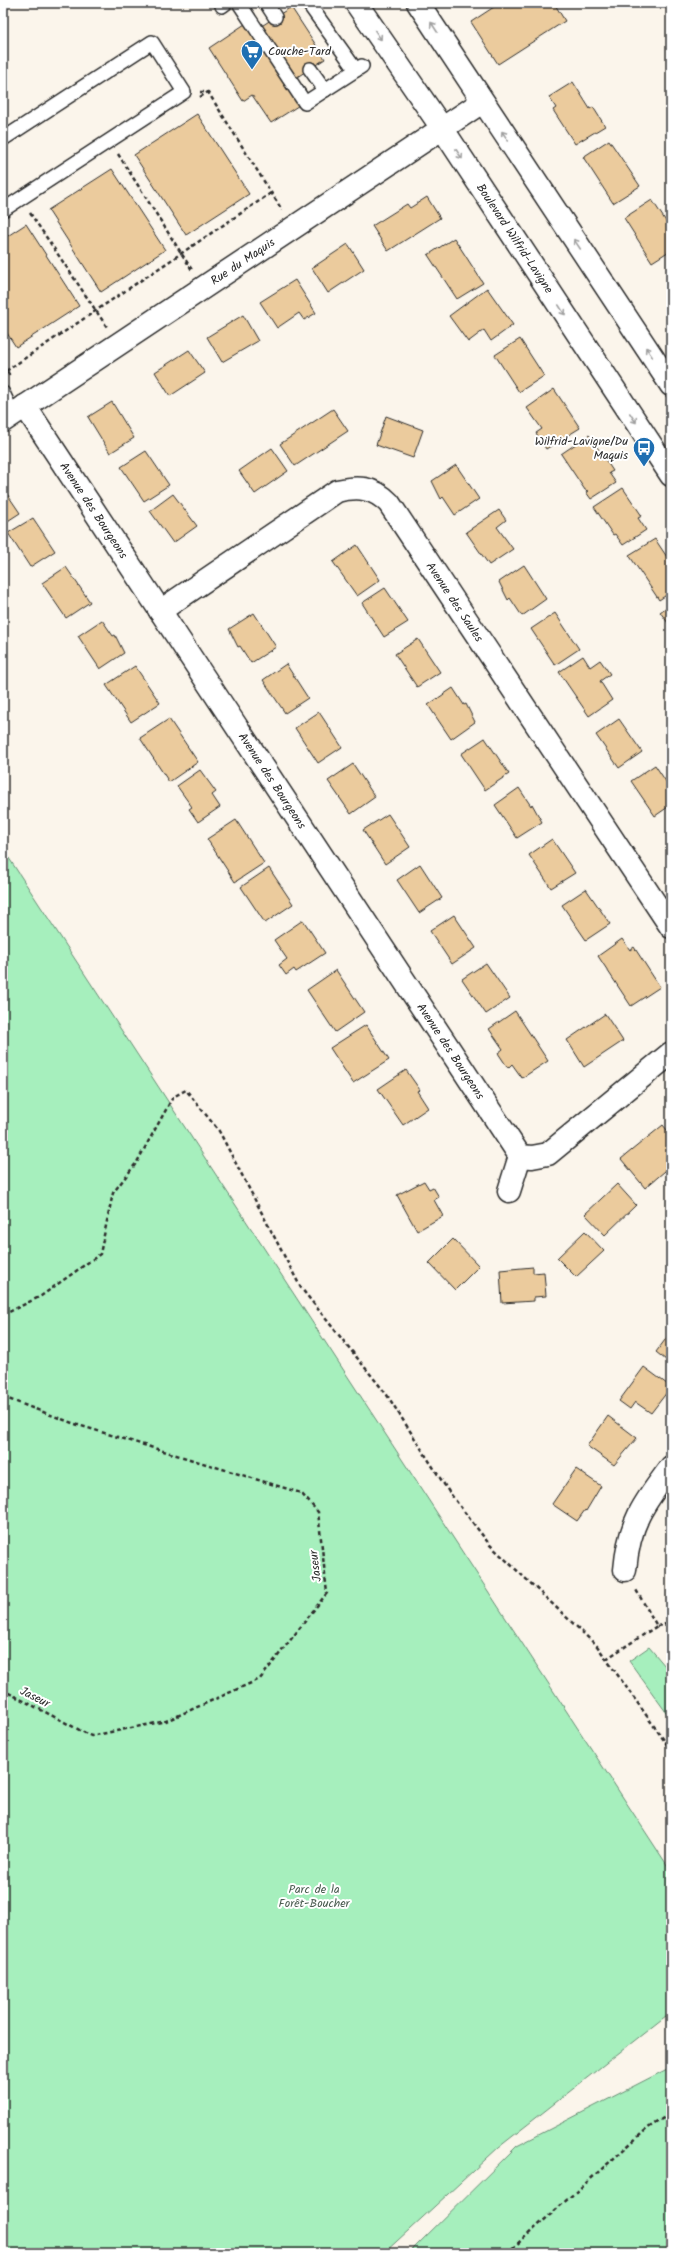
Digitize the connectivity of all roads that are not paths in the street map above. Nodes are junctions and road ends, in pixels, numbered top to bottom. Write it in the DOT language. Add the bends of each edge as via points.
graph roads {
  1 [pos="239,3"];
  2 [pos="266,3"];
  3 [pos="308,3"];
  4 [pos="356,3"];
  5 [pos="418,3"];
  6 [pos="275,17"];
  7 [pos="310,69"];
  8 [pos="325,90"];
  9 [pos="482,102"];
  10 [pos="442,128"];
  11 [pos="3,139"];
  12 [pos="3,210"];
  13 [pos="671,384"];
  14 [pos="3,393"];
  15 [pos="14,414"];
  16 [pos="665,452"];
  17 [pos="671,475"];
  18 [pos="160,611"];
  19 [pos="671,927"];
  20 [pos="671,1053"];
  21 [pos="520,1156"];
  22 [pos="509,1191"];
  23 [pos="671,1467"];
  24 [pos="625,1570"];
  1 -- 8 [label="lane" via="305,103"];
  2 -- 6 [label="lane"];
  3 -- 8 [label="lane" via="359,68"];
  4 -- 10 [label="street, Boulevard Wilfrid-Lavigne, one-way"];
  9 -- 5 [label="street, one-way"];
  7 -- 8 [label="lane"];
  9 -- 10 [label="street, Rue du Maquis"];
  13 -- 9 [label="street, one-way"];
  10 -- 15 [label="street, Rue du Maquis"];
  10 -- 16 [label="street, Boulevard Wilfrid-Lavigne, one-way"];
  11 -- 12 [label="lane" via="152,42 184,92"];
  14 -- 15 [label="lane"];
  15 -- 18 [label="street, Avenue des Bourgeons"];
  16 -- 17 [label="street, Boulevard Wilfrid-Lavigne"];
  18 -- 19 [label="street, Avenue des Saules" via="337,491 352,487 366,488 379,493 389,503"];
  18 -- 21 [label="street, Avenue des Bourgeons"];
  20 -- 21 [label="street" via="548,1154 532,1158"];
  21 -- 22 [label="street"];
  23 -- 24 [label="street" via="644,1502 632,1528"];
}
